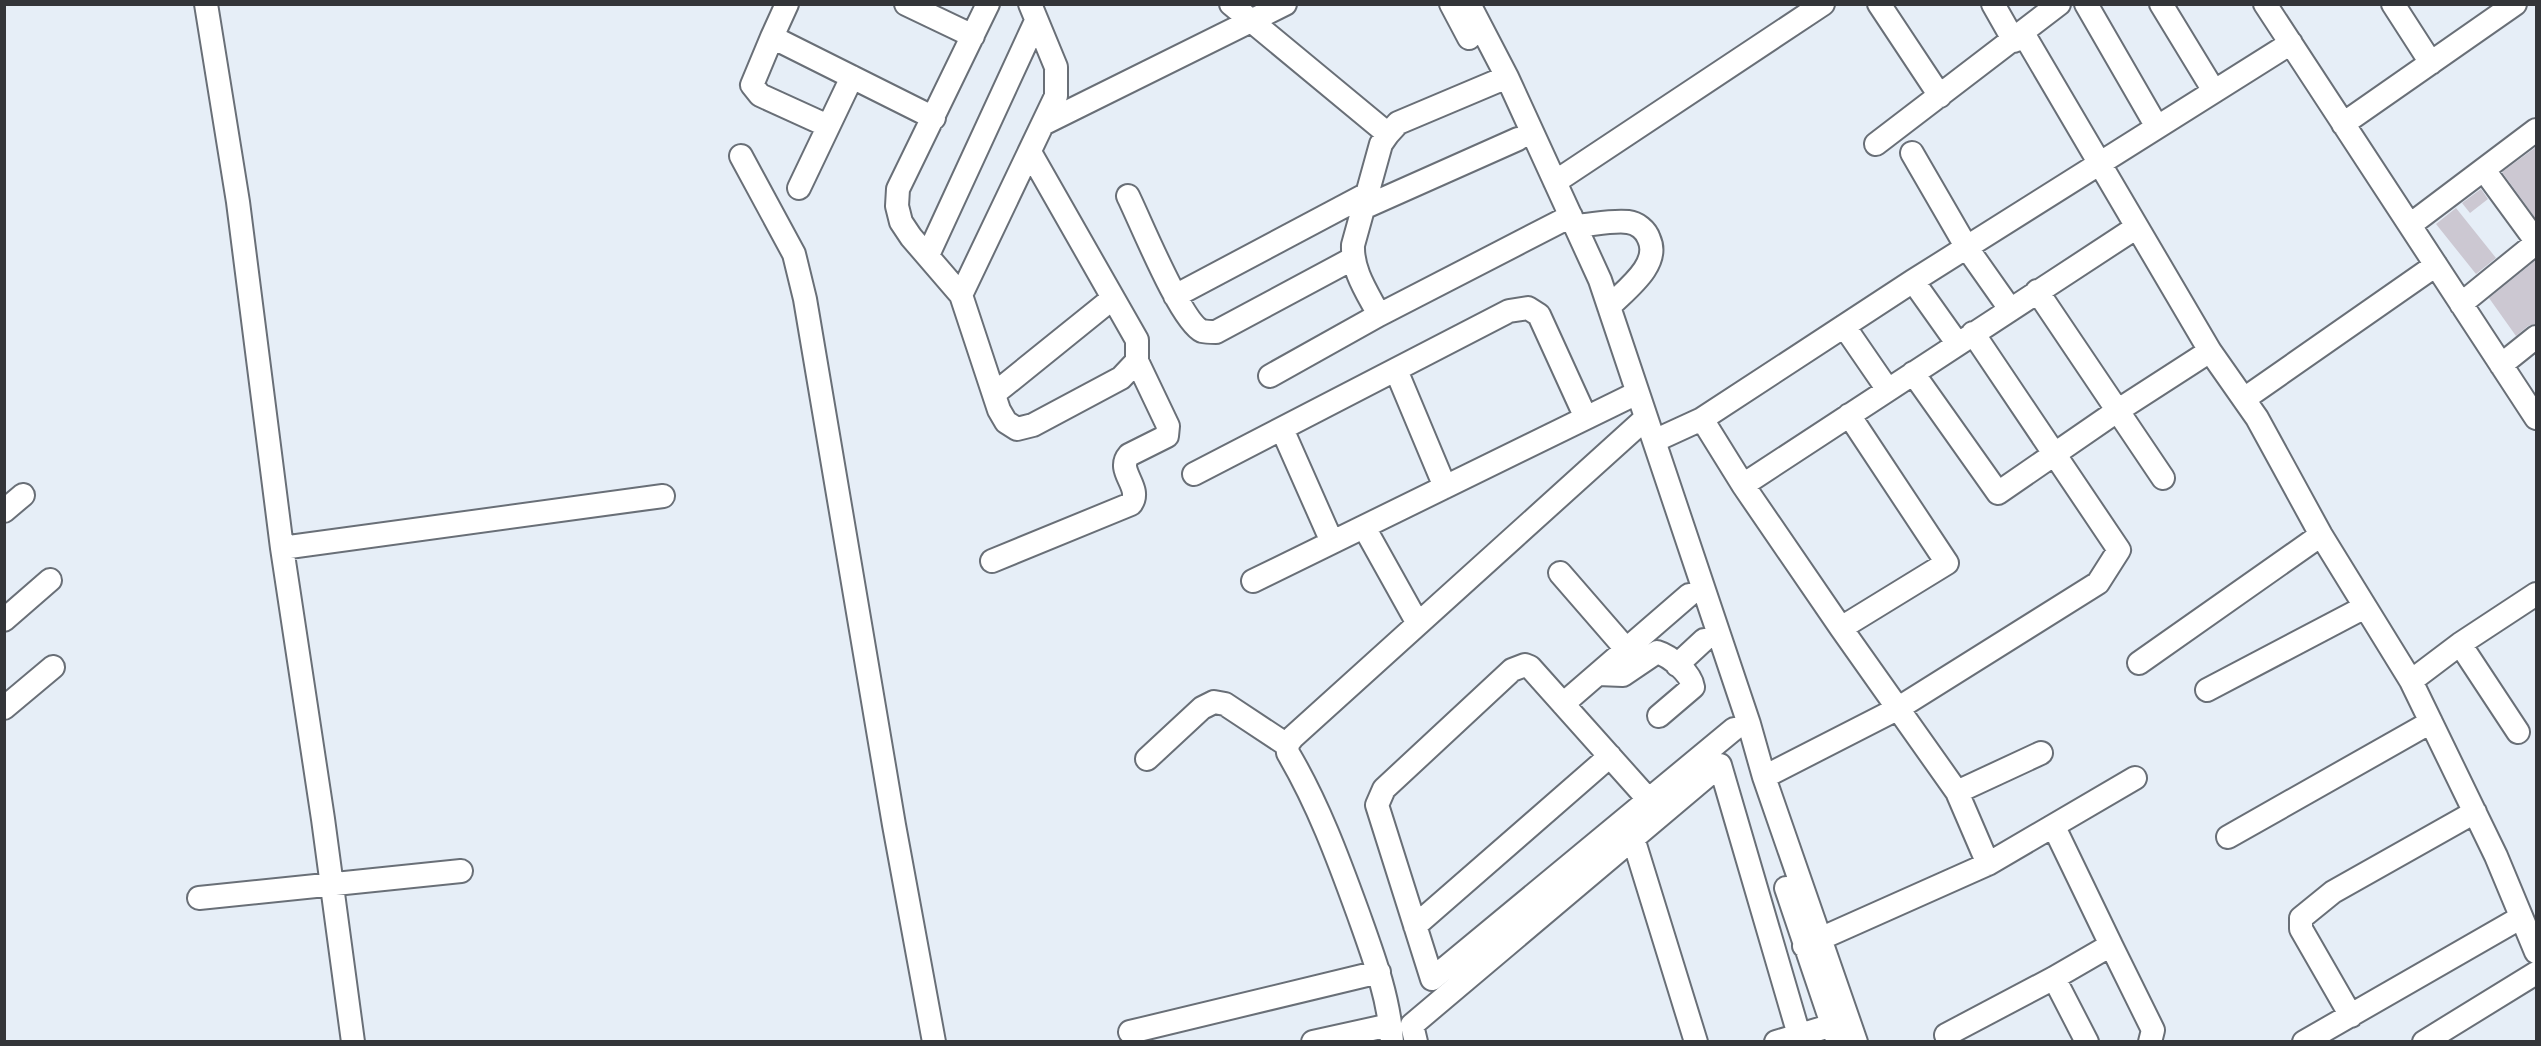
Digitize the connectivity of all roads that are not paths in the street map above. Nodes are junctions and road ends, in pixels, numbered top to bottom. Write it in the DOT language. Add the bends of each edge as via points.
graph roads {
  1 [pos="206,4"];
  2 [pos="906,4"];
  3 [pos="988,4"];
  4 [pos="1231,4"];
  5 [pos="1285,4"];
  6 [pos="1451,4"];
  7 [pos="1469,4"];
  8 [pos="1823,4"];
  9 [pos="1879,4"];
  10 [pos="1993,4"];
  11 [pos="2059,4"];
  12 [pos="2086,4"];
  13 [pos="2161,4"];
  14 [pos="2265,4"];
  15 [pos="2393,4"];
  16 [pos="2515,4"];
  17 [pos="786,6"];
  18 [pos="1033,13"];
  19 [pos="1250,21"];
  20 [pos="973,36"];
  21 [pos="772,37"];
  22 [pos="2018,37"];
  23 [pos="2291,43"];
  24 [pos="2431,63"];
  25 [pos="852,77"];
  26 [pos="1500,80"];
  27 [pos="2214,91"];
  28 [pos="1940,96"];
  29 [pos="934,118"];
  30 [pos="1045,123"];
  31 [pos="2343,124"];
  32 [pos="828,126"];
  33 [pos="2157,127"];
  34 [pos="2536,130"];
  35 [pos="1388,134"];
  36 [pos="1518,139"];
  37 [pos="1876,144"];
  38 [pos="1912,153"];
  39 [pos="1031,154"];
  40 [pos="741,156"];
  41 [pos="2099,163"];
  42 [pos="2484,170"];
  43 [pos="1555,182"];
  44 [pos="799,188"];
  45 [pos="1128,195"];
  46 [pos="1365,201"];
  47 [pos="1568,222"];
  48 [pos="2410,225"];
  49 [pos="2137,227"];
  50 [pos="2536,242"];
  51 [pos="1967,248"];
  52 [pos="928,255"];
  53 [pos="1352,259"];
  54 [pos="2436,265"];
  55 [pos="1913,281"];
  56 [pos="2037,291"];
  57 [pos="962,295"];
  58 [pos="1175,296"];
  59 [pos="1113,298"];
  60 [pos="2461,304"];
  61 [pos="1609,307"];
  62 [pos="2010,309"];
  63 [pos="1379,315"];
  64 [pos="1844,326"];
  65 [pos="2536,337"];
  66 [pos="1965,338"];
  67 [pos="2210,351"];
  68 [pos="1137,361"];
  69 [pos="2501,364"];
  70 [pos="1396,370"];
  71 [pos="1912,373"];
  72 [pos="1270,376"];
  73 [pos="1888,390"];
  74 [pos="994,394"];
  75 [pos="1630,397"];
  76 [pos="2244,399"];
  77 [pos="2117,411"];
  78 [pos="1849,415"];
  79 [pos="1586,418"];
  80 [pos="2536,418"];
  81 [pos="1702,419"];
  82 [pos="1639,424"];
  83 [pos="1282,429"];
  84 [pos="1654,441"];
  85 [pos="2056,454"];
  86 [pos="1194,474"];
  87 [pos="2163,478"];
  88 [pos="1743,485"];
  89 [pos="1445,487"];
  90 [pos="23,495"];
  91 [pos="663,495"];
  92 [pos="4,511"];
  93 [pos="1364,527"];
  94 [pos="2321,535"];
  95 [pos="1332,542"];
  96 [pos="282,548"];
  97 [pos="992,561"];
  98 [pos="1560,573"];
  99 [pos="50,580"];
  100 [pos="1253,581"];
  101 [pos="1689,595"];
  102 [pos="2534,601"];
  103 [pos="2365,607"];
  104 [pos="4,620"];
  105 [pos="1417,622"];
  106 [pos="1841,628"];
  107 [pos="1704,640"];
  108 [pos="2460,644"];
  109 [pos="1626,649"];
  110 [pos="2139,663"];
  111 [pos="1677,665"];
  112 [pos="53,667"];
  113 [pos="1598,674"];
  114 [pos="2410,681"];
  115 [pos="2207,690"];
  116 [pos="1563,704"];
  117 [pos="5,706"];
  118 [pos="1897,709"];
  119 [pos="1659,716"];
  120 [pos="2431,722"];
  121 [pos="1734,729"];
  122 [pos="2518,732"];
  123 [pos="1287,745"];
  124 [pos="2041,753"];
  125 [pos="1611,756"];
  126 [pos="1147,759"];
  127 [pos="1764,777"];
  128 [pos="2135,778"];
  129 [pos="1957,792"];
  130 [pos="1648,799"];
  131 [pos="2475,812"];
  132 [pos="2054,827"];
  133 [pos="2228,837"];
  134 [pos="1633,838"];
  135 [pos="1988,864"];
  136 [pos="461,871"];
  137 [pos="332,884"];
  138 [pos="199,898"];
  139 [pos="2520,918"];
  140 [pos="1415,926"];
  141 [pos="1812,943"];
  142 [pos="2111,945"];
  143 [pos="2536,952"];
  144 [pos="1379,972"];
  145 [pos="2536,973"];
  146 [pos="2054,978"];
  147 [pos="2351,1016"];
  148 [pos="1130,1032"];
  149 [pos="1391,1033"];
  150 [pos="1835,1033"];
  151 [pos="1799,1035"];
  152 [pos="352,1041"];
  153 [pos="934,1041"];
  154 [pos="1313,1041"];
  155 [pos="1416,1041"];
  156 [pos="1696,1041"];
  157 [pos="1776,1041"];
  158 [pos="1856,1041"];
  159 [pos="1949,1041"];
  160 [pos="2087,1041"];
  161 [pos="2150,1041"];
  162 [pos="2304,1041"];
  163 [pos="2424,1041"];
  1 -- 96 [label="street" via="238,202"];
  2 -- 20 [label="street"];
  3 -- 20 [label="street"];
  4 -- 19 [label="street"];
  5 -- 19 [label="street"];
  6 -- 26 [label="street"];
  7 -- 26 [label="street"];
  8 -- 43 [label="street"];
  9 -- 28 [label="street"];
  10 -- 22 [label="street"];
  11 -- 22 [label="street"];
  12 -- 33 [label="street"];
  13 -- 27 [label="street"];
  14 -- 23 [label="street"];
  15 -- 24 [label="street"];
  16 -- 24 [label="street"];
  17 -- 21 [label="street"];
  18 -- 30 [label="street" via="1058,79"];
  18 -- 52 [label="street"];
  19 -- 30 [label="street"];
  19 -- 35 [label="street"];
  20 -- 29 [label="street"];
  21 -- 25 [label="street"];
  21 -- 32 [label="street" via="752,85 755,90"];
  22 -- 28 [label="street"];
  22 -- 41 [label="street"];
  23 -- 27 [label="street"];
  23 -- 31 [label="street"];
  24 -- 31 [label="street"];
  25 -- 29 [label="street"];
  25 -- 32 [label="street"];
  26 -- 35 [label="street" via="1398,123"];
  26 -- 36 [label="street"];
  26 -- 43 [label="street"];
  27 -- 33 [label="street"];
  28 -- 37 [label="street"];
  29 -- 52 [label="street" via="898,189 897,206 901,222"];
  30 -- 39 [label="street"];
  31 -- 48 [label="street"];
  32 -- 44 [label="street"];
  33 -- 41 [label="street"];
  34 -- 42 [label="street"];
  35 -- 46 [label="street" via="1381,144"];
  36 -- 46 [label="street"];
  36 -- 47 [label="street"];
  38 -- 51 [label="street"];
  39 -- 57 [label="street"];
  39 -- 59 [label="street"];
  40 -- 153 [label="street" via="794,254 805,299"];
  41 -- 49 [label="street"];
  41 -- 51 [label="street"];
  42 -- 48 [label="street"];
  42 -- 50 [label="street"];
  43 -- 47 [label="street"];
  45 -- 58 [label="street"];
  46 -- 53 [label="street"];
  46 -- 58 [label="street"];
  47 -- 61 [label="street"];
  47 -- 61 [label="street" via="1628,222 1647,233 1652,245 1647,267"];
  47 -- 63 [label="street"];
  47 -- 75 [label="street" via="1586,286"];
  48 -- 54 [label="street"];
  49 -- 56 [label="street"];
  49 -- 67 [label="street"];
  50 -- 60 [label="street"];
  51 -- 55 [label="street"];
  51 -- 62 [label="street"];
  52 -- 57 [label="street"];
  53 -- 58 [label="street" via="1216,332 1202,331 1192,323"];
  53 -- 63 [label="street"];
  54 -- 60 [label="street"];
  54 -- 76 [label="street"];
  55 -- 64 [label="street"];
  55 -- 66 [label="street"];
  56 -- 62 [label="street"];
  56 -- 77 [label="street"];
  57 -- 74 [label="street"];
  59 -- 68 [label="street" via="1137,340"];
  59 -- 74 [label="street"];
  60 -- 69 [label="street"];
  61 -- 75 [label="street"];
  62 -- 66 [label="street"];
  63 -- 72 [label="street"];
  64 -- 73 [label="street"];
  64 -- 81 [label="street"];
  65 -- 69 [label="street"];
  66 -- 71 [label="street"];
  66 -- 85 [label="street"];
  67 -- 76 [label="street"];
  67 -- 77 [label="street"];
  68 -- 74 [label="street" via="1120,378 1033,425 1017,429 1006,422"];
  68 -- 97 [label="street" via="1169,432 1125,460 1135,499"];
  69 -- 80 [label="street"];
  70 -- 79 [label="street" via="1509,311 1528,308 1539,315"];
  70 -- 83 [label="street"];
  70 -- 89 [label="street"];
  71 -- 73 [label="street"];
  71 -- 85 [label="street" via="1998,493"];
  73 -- 78 [label="street"];
  75 -- 79 [label="street"];
  75 -- 82 [label="street"];
  76 -- 94 [label="street"];
  77 -- 85 [label="street"];
  77 -- 87 [label="street"];
  78 -- 88 [label="street"];
  78 -- 106 [label="street" via="1947,563"];
  79 -- 89 [label="street"];
  81 -- 84 [label="street"];
  81 -- 88 [label="street"];
  82 -- 84 [label="street"];
  82 -- 101 [label="street"];
  82 -- 105 [label="street"];
  83 -- 86 [label="street"];
  83 -- 95 [label="street"];
  84 -- 127 [label="street"];
  85 -- 118 [label="street" via="2119,550 2098,583"];
  88 -- 106 [label="street"];
  89 -- 93 [label="street"];
  90 -- 92 [label="street"];
  91 -- 96 [label="street"];
  93 -- 95 [label="street"];
  93 -- 105 [label="street"];
  94 -- 103 [label="street"];
  94 -- 110 [label="street"];
  95 -- 100 [label="street"];
  96 -- 137 [label="street"];
  98 -- 109 [label="street"];
  99 -- 104 [label="street"];
  101 -- 107 [label="street"];
  101 -- 109 [label="street"];
  102 -- 108 [label="street"];
  103 -- 114 [label="street"];
  103 -- 115 [label="street"];
  105 -- 123 [label="street"];
  106 -- 118 [label="street"];
  107 -- 111 [label="street"];
  107 -- 121 [label="street"];
  108 -- 114 [label="street"];
  108 -- 122 [label="street"];
  109 -- 113 [label="street"];
  111 -- 113 [label="street" via="1657,652 1623,675"];
  111 -- 119 [label="street" via="1693,687"];
  112 -- 117 [label="street"];
  113 -- 116 [label="street"];
  114 -- 120 [label="street"];
  116 -- 125 [label="street"];
  116 -- 140 [label="street" via="1530,667 1518,666 1384,789 1377,805 1379,815"];
  118 -- 127 [label="street"];
  118 -- 129 [label="street"];
  120 -- 131 [label="street"];
  120 -- 133 [label="street"];
  121 -- 130 [label="street"];
  121 -- 141 [label="street"];
  123 -- 126 [label="street" via="1225,704 1214,702 1202,708"];
  123 -- 144 [label="street" via="1319,810"];
  124 -- 129 [label="street"];
  125 -- 130 [label="street"];
  125 -- 140 [label="street"];
  127 -- 141 [label="street"];
  128 -- 132 [label="street"];
  129 -- 135 [label="street"];
  130 -- 140 [label="street" via="1432,979"];
  131 -- 139 [label="street"];
  131 -- 147 [label="street" via="2333,892 2301,918 2301,929"];
  132 -- 135 [label="street"];
  132 -- 142 [label="street"];
  134 -- 151 [label="street" via="1720,765"];
  134 -- 155 [label="street" via="1412,1025"];
  134 -- 156 [label="street"];
  135 -- 141 [label="street"];
  136 -- 137 [label="street"];
  137 -- 138 [label="street"];
  137 -- 152 [label="street"];
  139 -- 143 [label="street"];
  139 -- 147 [label="street"];
  141 -- 150 [label="street"];
  141 -- 158 [label="street"];
  142 -- 146 [label="street"];
  142 -- 161 [label="street" via="2153,1030"];
  144 -- 148 [label="street"];
  144 -- 149 [label="street"];
  145 -- 163 [label="street"];
  146 -- 159 [label="street" via="1946,1035"];
  146 -- 160 [label="street"];
  147 -- 162 [label="street"];
  149 -- 154 [label="street"];
  150 -- 151 [label="street"];
  151 -- 157 [label="street"];
}
